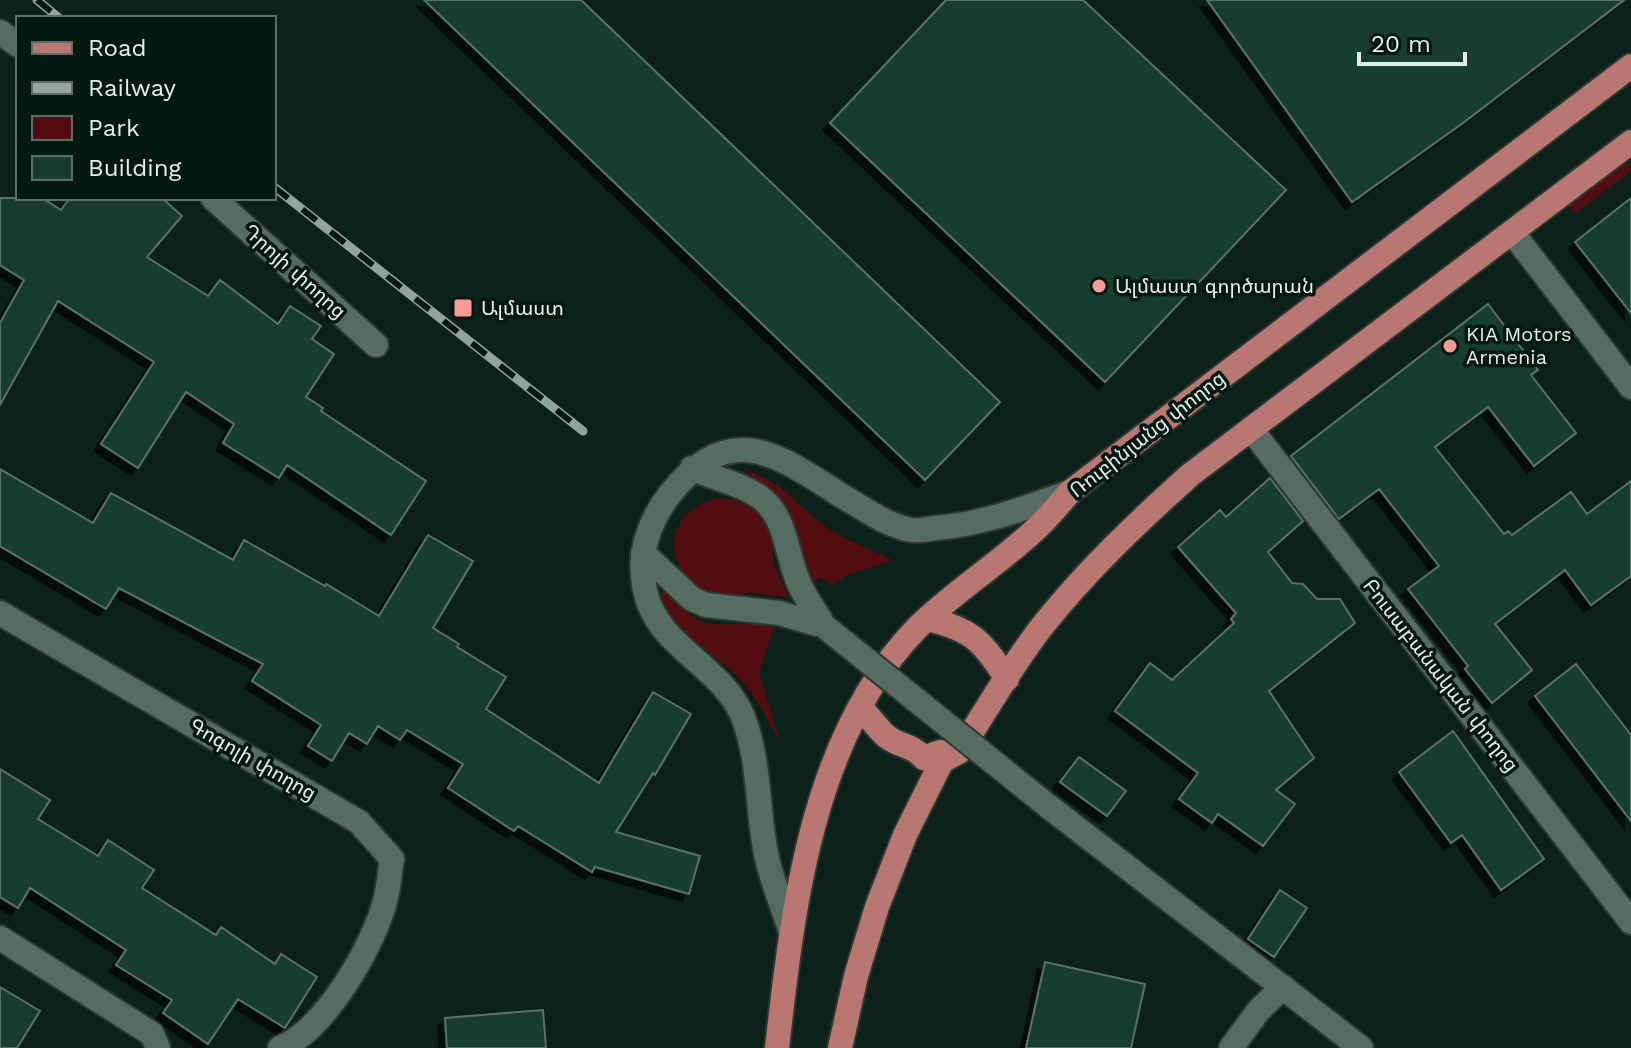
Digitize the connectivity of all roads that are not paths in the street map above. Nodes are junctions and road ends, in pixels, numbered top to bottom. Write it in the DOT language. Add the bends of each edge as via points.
graph roads {
  1 [pos="1631,66"];
  2 [pos="1631,142"];
  3 [pos="215,200"];
  4 [pos="1512,232"];
  5 [pos="376,345"];
  6 [pos="1631,387"];
  7 [pos="1251,429"];
  8 [pos="692,468"];
  9 [pos="1070,492"];
  10 [pos="643,553"];
  11 [pos="0,613"];
  12 [pos="927,619"];
  13 [pos="824,626"];
  14 [pos="1007,679"];
  15 [pos="860,707"];
  16 [pos="942,761"];
  17 [pos="1631,922"];
  18 [pos="790,929"];
  19 [pos="0,938"];
  20 [pos="1283,987"];
  21 [pos="158,1048"];
  22 [pos="280,1048"];
  23 [pos="777,1048"];
  24 [pos="840,1048"];
  25 [pos="1231,1048"];
  26 [pos="1361,1048"];
  1 -- 9 [label="main road, Ռուբինյանց փողոց"];
  2 -- 4 [label="main road"];
  3 -- 5 [label="street, Դրոյի փողոց"];
  4 -- 6 [label="street"];
  4 -- 7 [label="main road"];
  7 -- 14 [label="main road" via="1125,534 1043,626"];
  7 -- 17 [label="street, Բուսաբանական փողոց"];
  8 -- 9 [label="street" via="730,448 752,449 880,520 913,530 999,517"];
  8 -- 10 [label="street" via="666,500"];
  8 -- 13 [label="street" via="764,500 782,529 799,584"];
  9 -- 12 [label="main road, Ռուբինյանց փողոց" via="1036,529"];
  10 -- 13 [label="street" via="692,599 706,605 779,613"];
  10 -- 18 [label="street" via="645,593 666,634 731,693 743,717 754,754 766,855"];
  11 -- 22 [label="street, Գոգոլի փողոց" via="359,822 392,859 386,899 355,971 320,1018"];
  12 -- 14 [label="main road" via="957,625 986,647"];
  12 -- 15 [label="main road, Ռուբինյանց փողոց" via="884,665"];
  13 -- 20 [label="street, bridge"];
  14 -- 16 [label="main road" via="959,752"];
  15 -- 16 [label="main road" via="899,744 913,746 924,758 940,752"];
  15 -- 18 [label="main road, Ռուբինյանց փողոց" via="820,797"];
  16 -- 24 [label="main road" via="877,907"];
  18 -- 23 [label="main road, Ռուբինյանց փողոց"];
  19 -- 21 [label="street" via="152,1034"];
  20 -- 25 [label="street"];
  20 -- 26 [label="street"];
}
